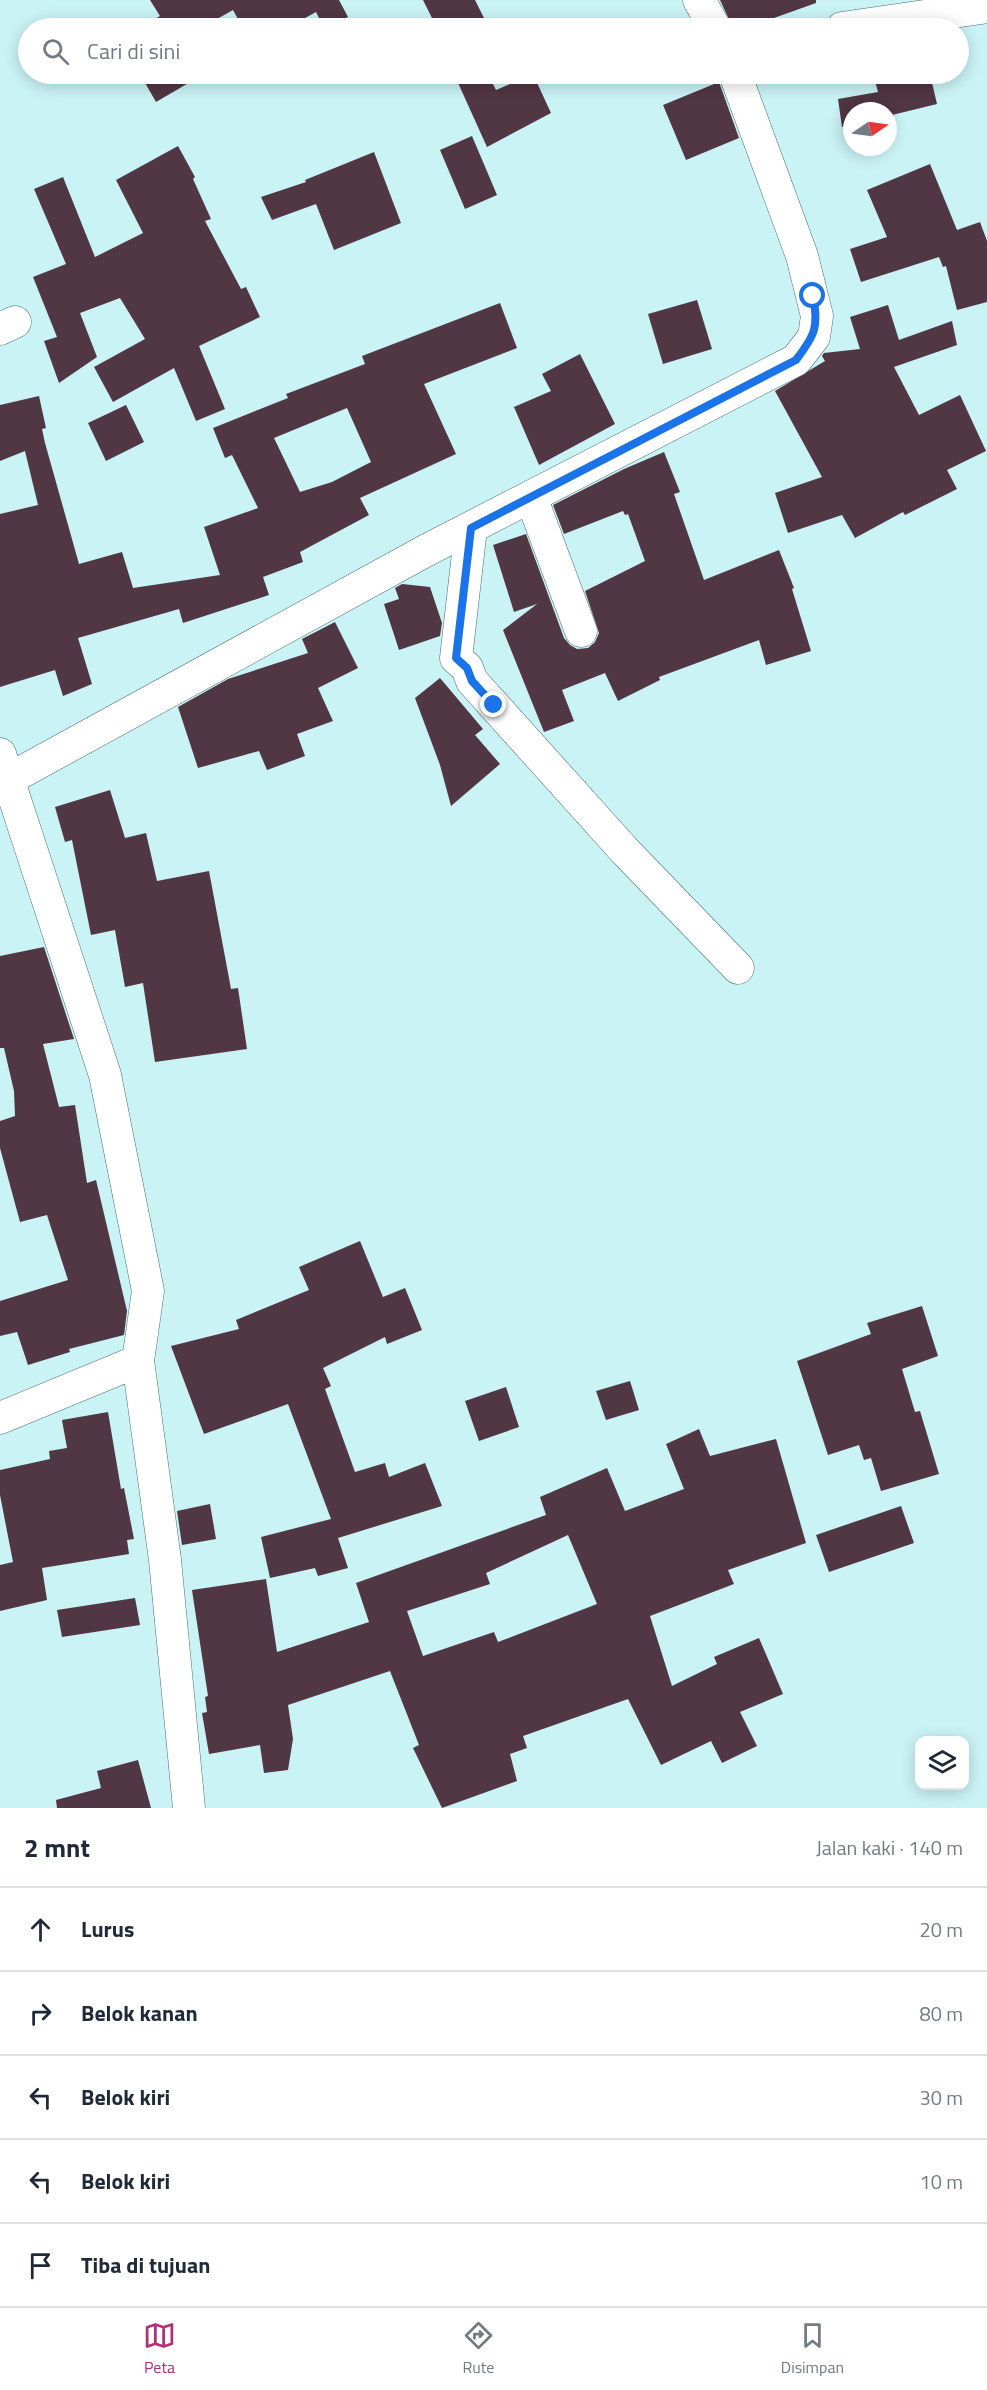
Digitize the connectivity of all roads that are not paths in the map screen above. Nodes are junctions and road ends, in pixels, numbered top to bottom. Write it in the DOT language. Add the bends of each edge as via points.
graph roads {
  1 [pos="699,0"];
  2 [pos="987,7"];
  3 [pos="709,18"];
  4 [pos="911,18"];
  5 [pos="739,84"];
  6 [pos="531,497"];
  7 [pos="471,528"];
  8 [pos="581,631"];
  9 [pos="5,767"];
  10 [pos="738,968"];
  11 [pos="138,1361"];
  12 [pos="0,1418"];
  13 [pos="189,1808"];
  1 -- 3 [label="street"];
  2 -- 4 [label="street"];
  5 -- 6 [label="street" via="802,256 817,316 813,337 796,360"];
  6 -- 7 [label="street"];
  6 -- 8 [label="street"];
  7 -- 9 [label="street"];
  7 -- 10 [label="street" via="456,658 467,668 472,681 625,851"];
  9 -- 11 [label="street" via="105,1075 147,1291"];
  11 -- 12 [label="street"];
  11 -- 13 [label="street" via="165,1560"];
}
